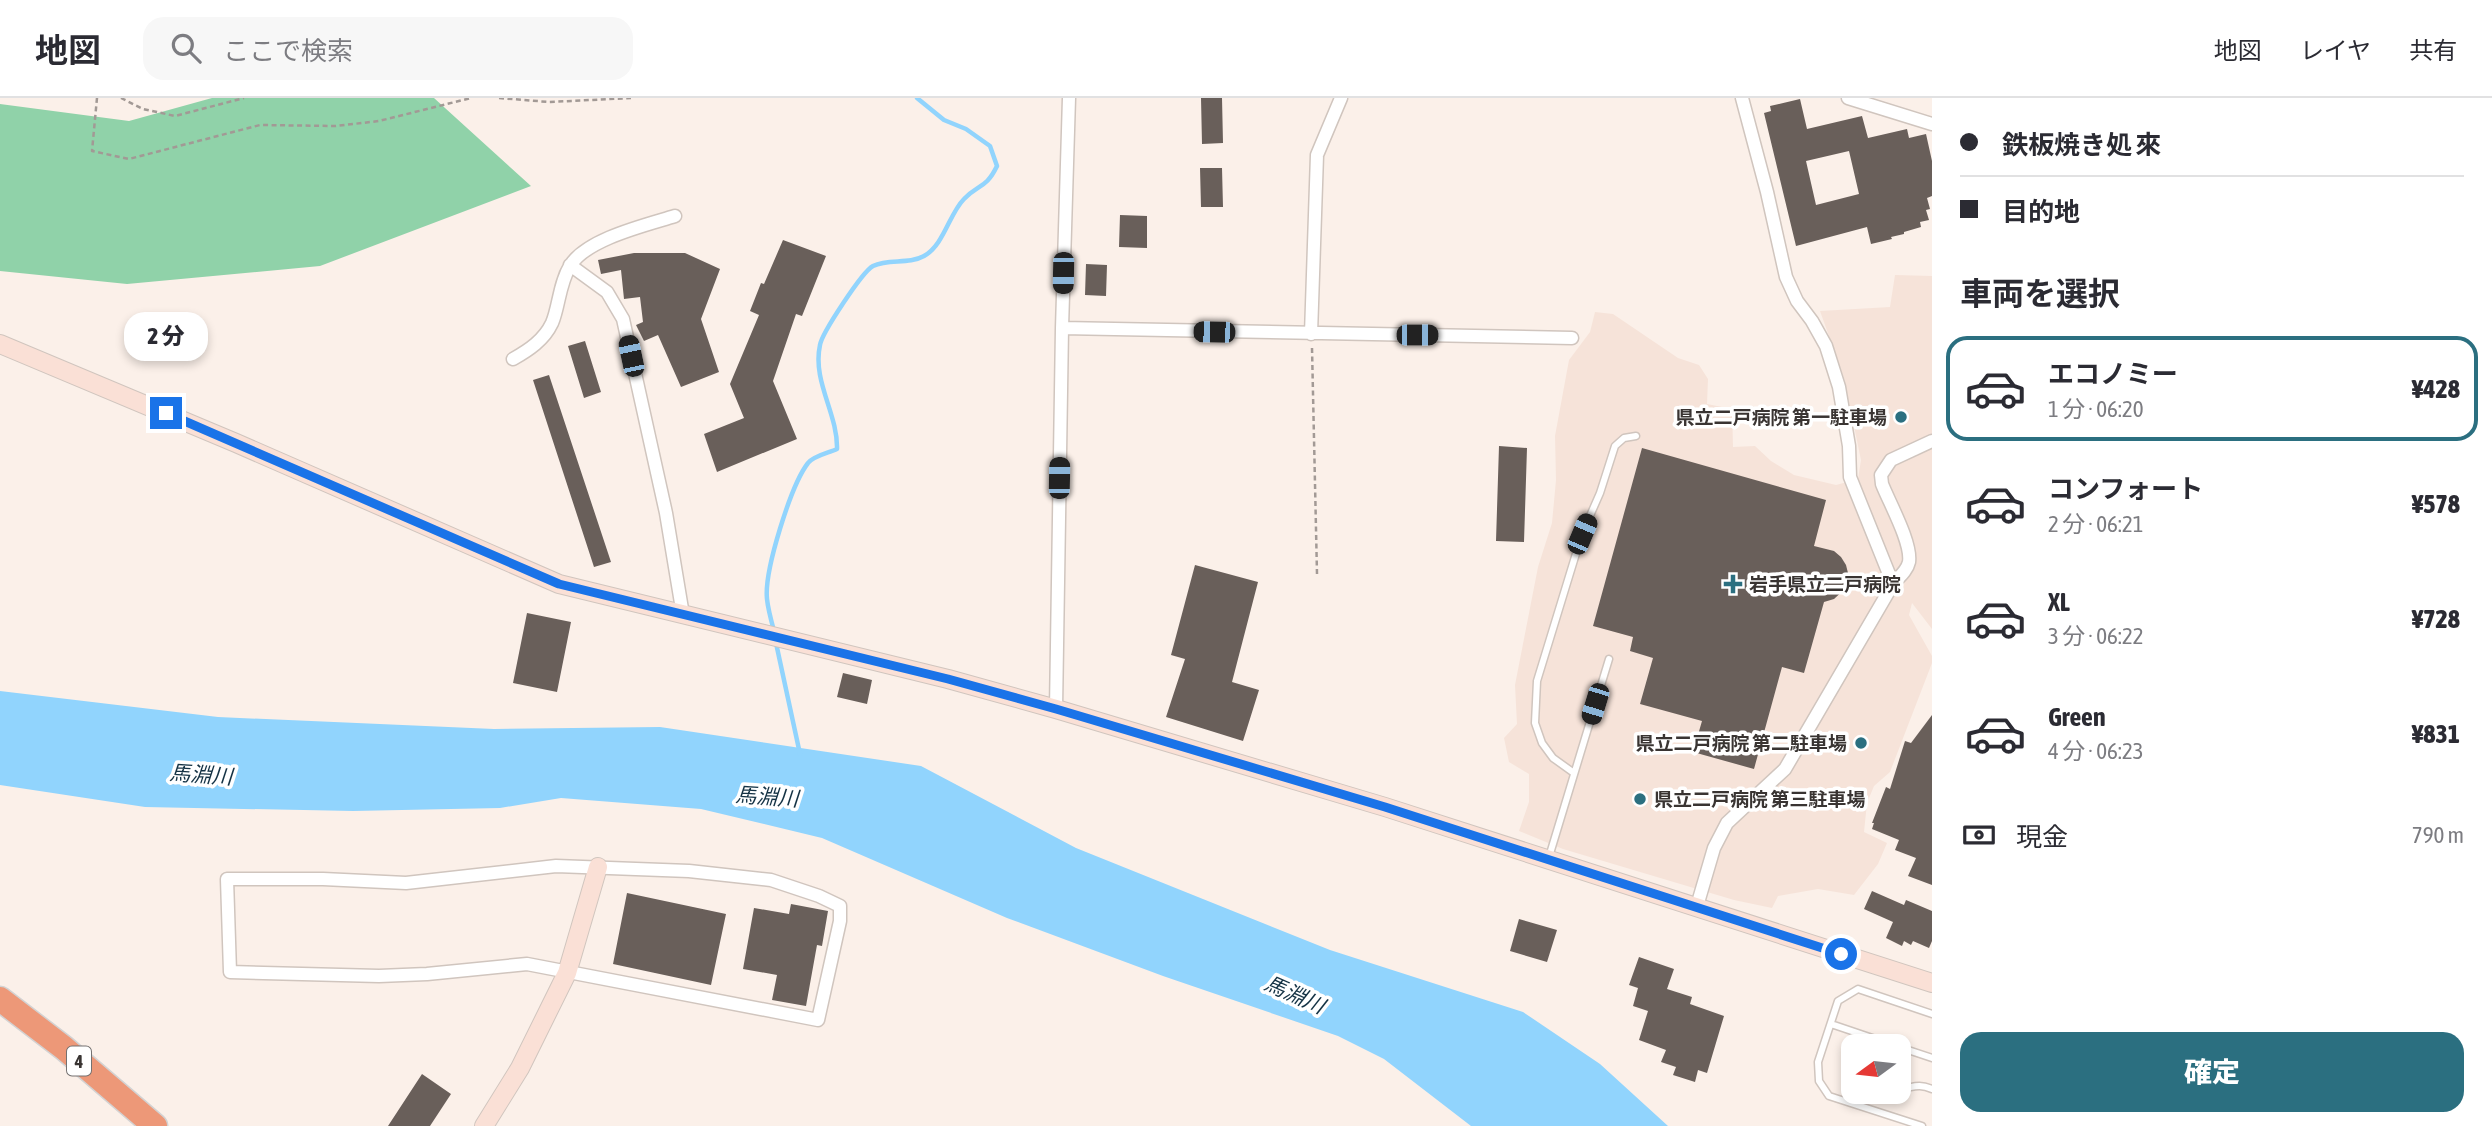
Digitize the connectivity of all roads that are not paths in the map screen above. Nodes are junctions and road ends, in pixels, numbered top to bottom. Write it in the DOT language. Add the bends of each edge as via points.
graph roads {
  1 [pos="1069,98"];
  2 [pos="1340,98"];
  3 [pos="1742,98"];
  4 [pos="1849,98"];
  5 [pos="1932,124"];
  6 [pos="675,216"];
  7 [pos="570,265"];
  8 [pos="1062,328"];
  9 [pos="1311,334"];
  10 [pos="1572,338"];
  11 [pos="0,344"];
  12 [pos="513,359"];
  13 [pos="1636,436"];
  14 [pos="1932,441"];
  15 [pos="1893,584"];
  16 [pos="683,615"];
  17 [pos="1609,659"];
  18 [pos="1056,709"];
  19 [pos="1574,773"];
  20 [pos="1548,859"];
  21 [pos="598,867"];
  22 [pos="1697,906"];
  23 [pos="567,973"];
  24 [pos="1932,983"];
  25 [pos="0,999"];
  26 [pos="1932,1014"];
  27 [pos="1831,1024"];
  28 [pos="1856,1034"];
  29 [pos="1911,1051"];
  30 [pos="1932,1058"];
  31 [pos="1911,1085"];
  32 [pos="1932,1089"];
  33 [pos="155,1126"];
  34 [pos="484,1126"];
  35 [pos="1922,1126"];
  1 -- 8 [label="street"];
  2 -- 9 [label="street" via="1317,155"];
  3 -- 15 [label="street" via="1786,277 1826,346 1839,387 1850,477"];
  4 -- 5 [label="street"];
  6 -- 7 [label="street" via="616,234"];
  7 -- 12 [label="street" via="552,322 533,348"];
  7 -- 16 [label="street" via="607,292 623,319 666,513"];
  8 -- 9 [label="street"];
  8 -- 18 [label="street"];
  9 -- 10 [label="street"];
  11 -- 16 [label="street" via="559,584"];
  13 -- 19 [label="lane" via="1615,446 1582,534 1537,681 1535,723 1542,743"];
  14 -- 15 [label="street" via="1891,460 1881,475 1908,548 1909,562"];
  15 -- 22 [label="street" via="1785,769 1727,823 1714,848"];
  16 -- 18 [label="street"];
  17 -- 19 [label="lane"];
  18 -- 20 [label="street"];
  19 -- 20 [label="lane"];
  20 -- 22 [label="street"];
  21 -- 23 [label="street"];
  21 -- 23 [label="street" via="771,880 840,906 818,1020"];
  21 -- 23 [label="street" via="556,866 406,883 227,879 230,972 379,976 527,964"];
  22 -- 24 [label="street"];
  23 -- 34 [label="street" via="520,1068"];
  25 -- 33 [label="highway, 4"];
  26 -- 27 [label="lane" via="1858,989 1838,1000"];
  27 -- 28 [label="lane"];
  27 -- 35 [label="lane" via="1818,1062 1819,1081 1829,1096"];
  29 -- 30 [label="lane"];
  31 -- 32 [label="lane"];
}
